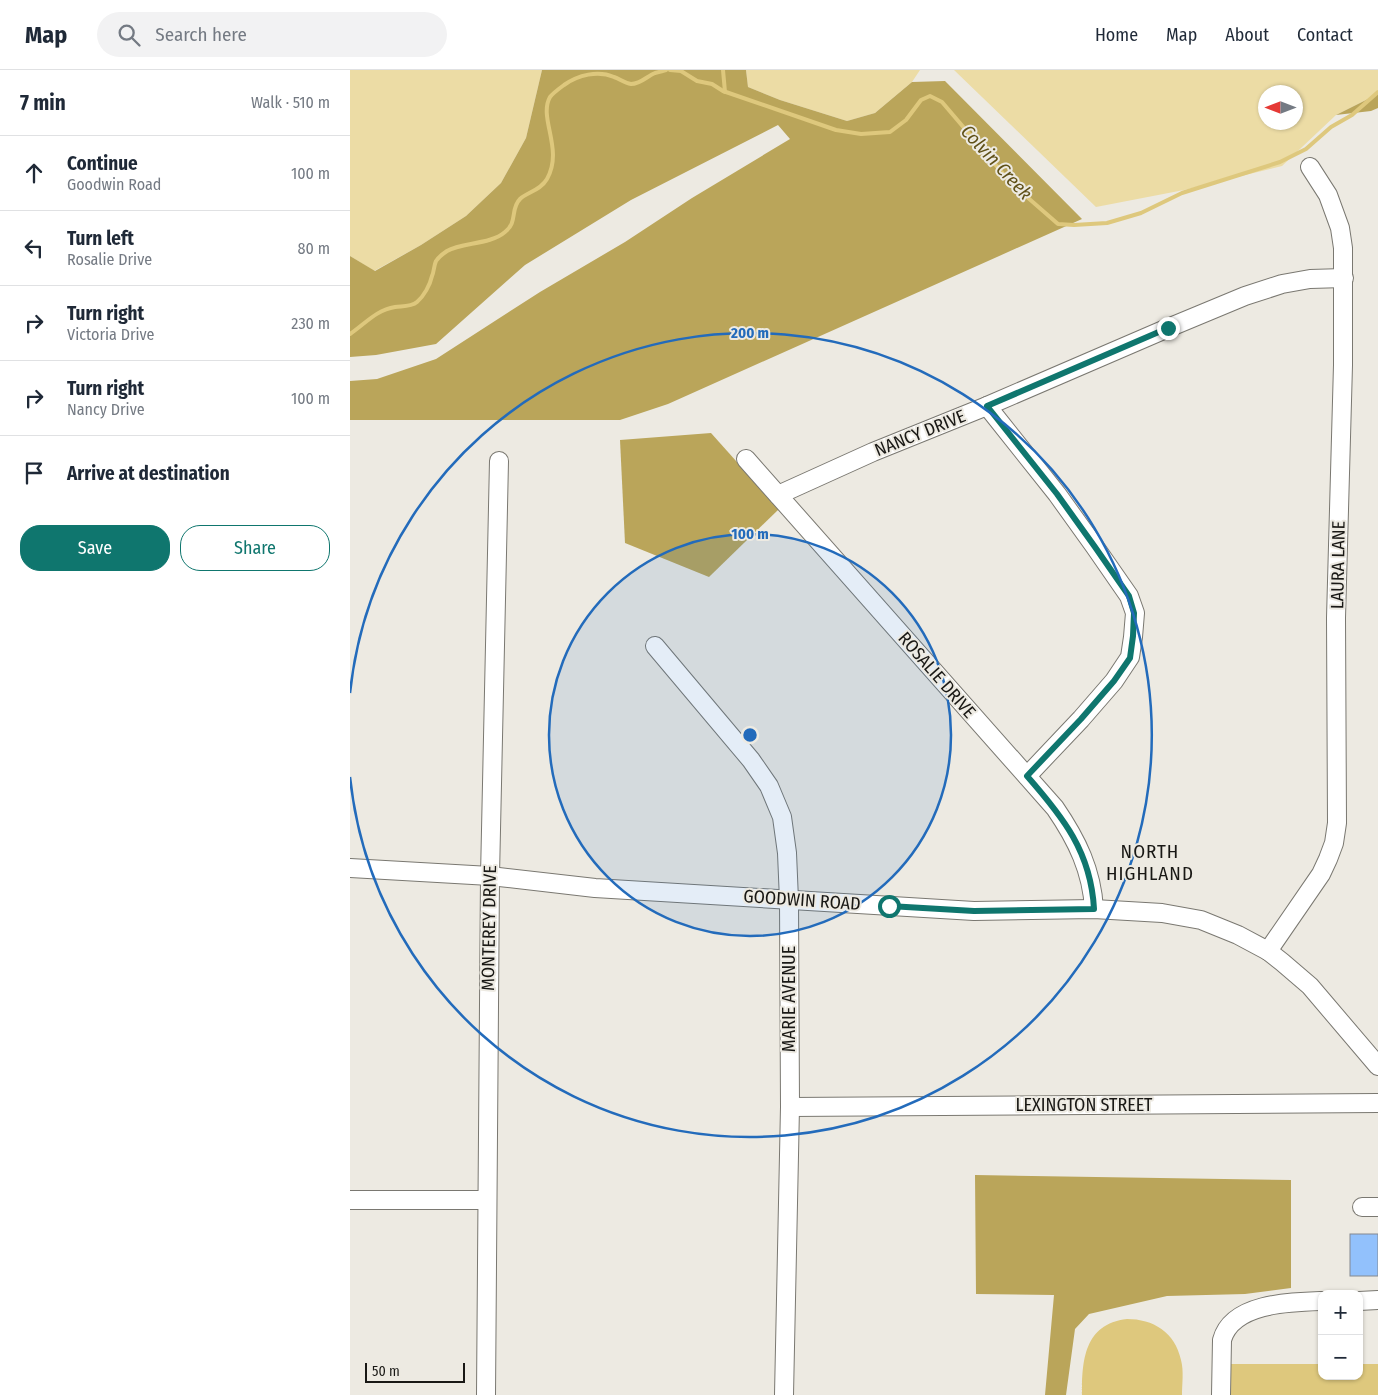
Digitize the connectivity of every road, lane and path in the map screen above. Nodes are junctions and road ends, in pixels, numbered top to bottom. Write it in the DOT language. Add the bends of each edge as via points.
graph roads {
  1 [pos="1310,167"];
  2 [pos="1344,278"];
  3 [pos="987,406"];
  4 [pos="746,459"];
  5 [pos="499,461"];
  6 [pos="778,495"];
  7 [pos="655,646"];
  8 [pos="1027,776"];
  9 [pos="350,868"];
  10 [pos="490,876"];
  11 [pos="789,900"];
  12 [pos="1094,909"];
  13 [pos="1268,951"];
  14 [pos="1378,1066"];
  15 [pos="1378,1103"];
  16 [pos="790,1107"];
  17 [pos="350,1200"];
  18 [pos="486,1200"];
  19 [pos="1378,1300"];
  20 [pos="1318,1301"];
  21 [pos="1363,1301"];
  22 [pos="486,1395"];
  23 [pos="784,1395"];
  24 [pos="1221,1395"];
  1 -- 2 [label="street, LAURA LANE" via="1328,195 1340,228"];
  2 -- 3 [label="street, NANCY DRIVE" via="1282,284 1245,296"];
  2 -- 13 [label="street, LAURA LANE" via="1336,618 1337,823 1334,843 1321,874"];
  3 -- 6 [label="street, NANCY DRIVE"];
  3 -- 8 [label="street" via="1095,547 1129,596 1134,613 1130,658 1081,719"];
  4 -- 6 [label="street, ROSALIE DRIVE"];
  5 -- 10 [label="street, MONTEREY DRIVE"];
  6 -- 8 [label="street, ROSALIE DRIVE"];
  7 -- 11 [label="street, MARIE AVENUE" via="769,786 782,817"];
  8 -- 12 [label="street, ROSALIE DRIVE" via="1071,832 1093,889"];
  9 -- 10 [label="street, GOODWIN ROAD"];
  10 -- 11 [label="street, GOODWIN ROAD" via="595,888"];
  10 -- 18 [label="street, MONTEREY DRIVE"];
  11 -- 12 [label="street, GOODWIN ROAD" via="974,911"];
  11 -- 16 [label="street, MARIE AVENUE"];
  12 -- 13 [label="street, GOODWIN ROAD" via="1162,913 1201,920"];
  13 -- 14 [label="street, GOODWIN ROAD" via="1310,986"];
  15 -- 16 [label="street, LEXINGTON STREET"];
  16 -- 23 [label="street, MARIE AVENUE"];
  17 -- 18 [label="street"];
  18 -- 22 [label="street, MONTEREY DRIVE"];
  19 -- 21 [label="street"];
  20 -- 24 [label="street" via="1272,1305 1243,1314 1230,1323 1222,1340"];
}
